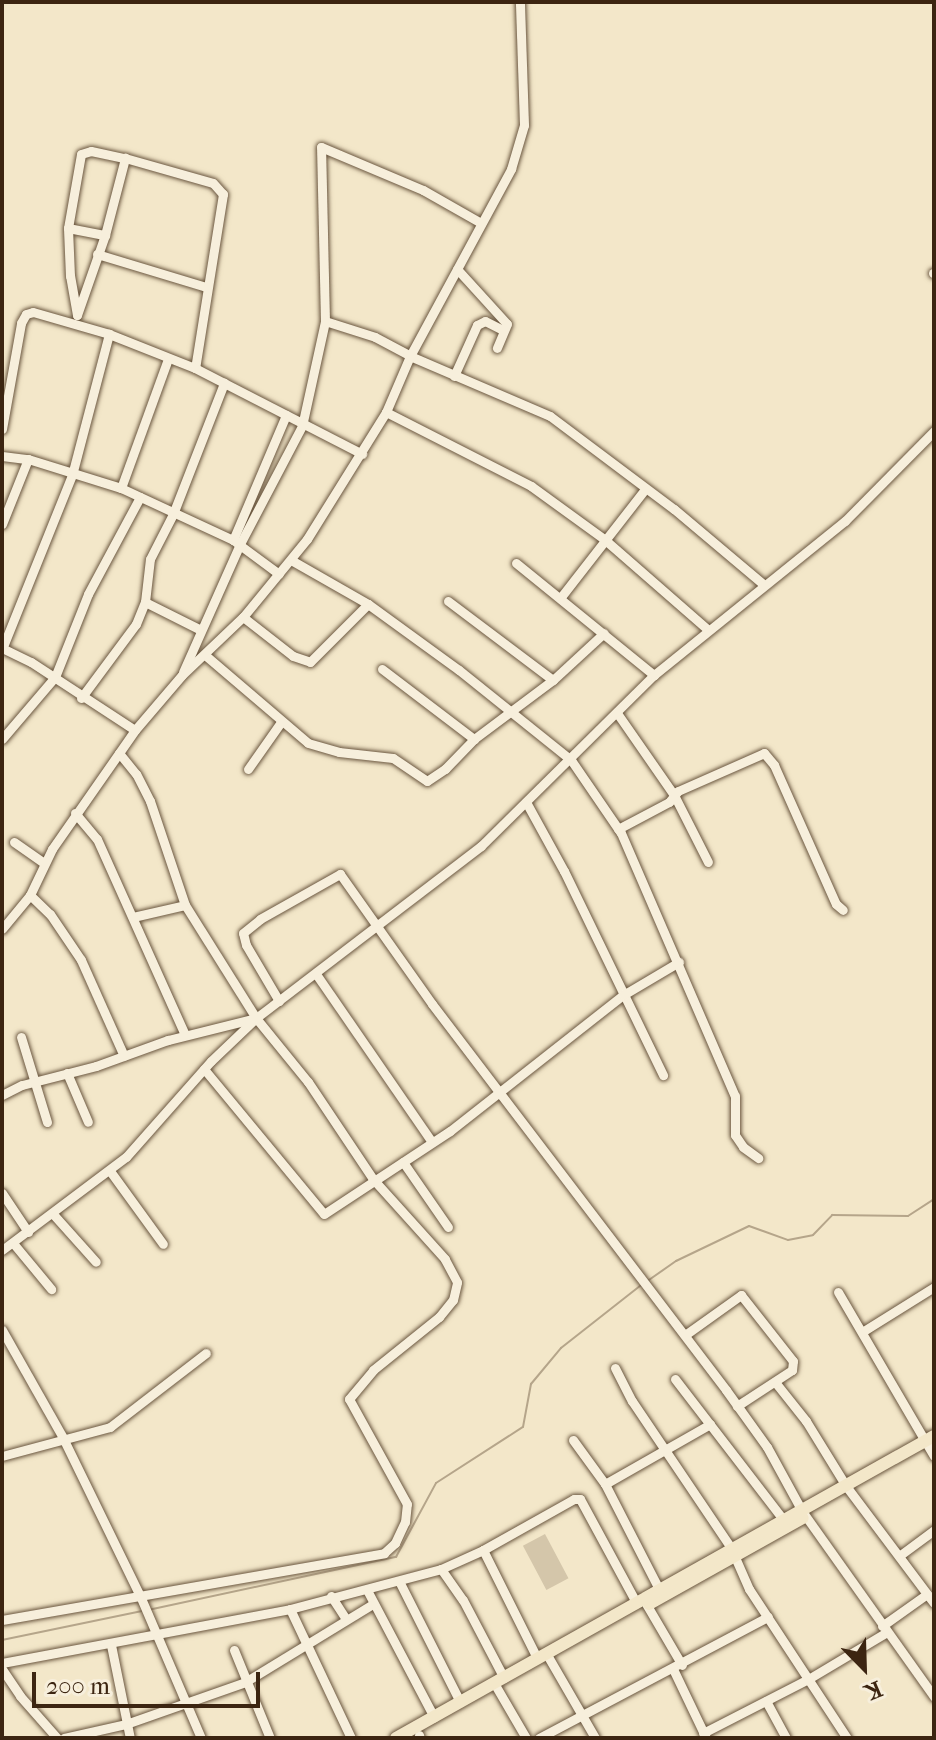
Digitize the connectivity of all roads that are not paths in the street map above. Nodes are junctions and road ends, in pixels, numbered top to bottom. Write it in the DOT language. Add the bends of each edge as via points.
graph roads {
  1 [pos="520,2"];
  2 [pos="125,158"];
  3 [pos="481,223"];
  4 [pos="68,228"];
  5 [pos="105,235"];
  6 [pos="97,254"];
  7 [pos="457,269"];
  8 [pos="206,287"];
  9 [pos="77,319"];
  10 [pos="325,321"];
  11 [pos="503,330"];
  12 [pos="109,334"];
  13 [pos="497,348"];
  14 [pos="410,356"];
  15 [pos="168,359"];
  16 [pos="195,368"];
  17 [pos="454,376"];
  18 [pos="224,383"];
  19 [pos="386,412"];
  20 [pos="286,415"];
  21 [pos="302,426"];
  22 [pos="2,429"];
  23 [pos="934,431"];
  24 [pos="362,454"];
  25 [pos="2,456"];
  26 [pos="28,459"];
  27 [pos="72,475"];
  28 [pos="121,488"];
  29 [pos="645,489"];
  30 [pos="140,497"];
  31 [pos="173,514"];
  32 [pos="2,524"];
  33 [pos="604,539"];
  34 [pos="236,542"];
  35 [pos="291,560"];
  36 [pos="516,563"];
  37 [pos="279,574"];
  38 [pos="763,584"];
  39 [pos="561,597"];
  40 [pos="448,601"];
  41 [pos="145,602"];
  42 [pos="368,604"];
  43 [pos="243,617"];
  44 [pos="199,629"];
  45 [pos="707,629"];
  46 [pos="604,633"];
  47 [pos="2,648"];
  48 [pos="205,655"];
  49 [pos="382,669"];
  50 [pos="182,675"];
  51 [pos="654,675"];
  52 [pos="55,677"];
  53 [pos="553,680"];
  54 [pos="81,698"];
  55 [pos="511,712"];
  56 [pos="617,713"];
  57 [pos="281,722"];
  58 [pos="135,730"];
  59 [pos="2,739"];
  60 [pos="474,739"];
  61 [pos="119,753"];
  62 [pos="571,760"];
  63 [pos="248,769"];
  64 [pos="674,795"];
  65 [pos="526,802"];
  66 [pos="75,813"];
  67 [pos="618,829"];
  68 [pos="14,842"];
  69 [pos="708,862"];
  70 [pos="44,863"];
  71 [pos="30,895"];
  72 [pos="185,905"];
  73 [pos="843,910"];
  74 [pos="133,917"];
  75 [pos="377,926"];
  76 [pos="2,929"];
  77 [pos="679,962"];
  78 [pos="316,974"];
  79 [pos="623,995"];
  80 [pos="279,1001"];
  81 [pos="256,1018"];
  82 [pos="185,1035"];
  83 [pos="21,1037"];
  84 [pos="124,1056"];
  85 [pos="204,1069"];
  86 [pos="67,1073"];
  87 [pos="663,1075"];
  88 [pos="34,1081"];
  89 [pos="498,1093"];
  90 [pos="2,1095"];
  91 [pos="47,1122"];
  92 [pos="88,1122"];
  93 [pos="431,1141"];
  94 [pos="758,1158"];
  95 [pos="403,1162"];
  96 [pos="110,1171"];
  97 [pos="373,1179"];
  98 [pos="2,1193"];
  99 [pos="53,1214"];
  100 [pos="448,1227"];
  101 [pos="28,1232"];
  102 [pos="13,1243"];
  103 [pos="163,1244"];
  104 [pos="2,1250"];
  105 [pos="96,1262"];
  106 [pos="934,1287"];
  107 [pos="51,1289"];
  108 [pos="838,1292"];
  109 [pos="2,1330"];
  110 [pos="862,1332"];
  111 [pos="685,1335"];
  112 [pos="206,1353"];
  113 [pos="615,1368"];
  114 [pos="675,1379"];
  115 [pos="775,1382"];
  116 [pos="737,1406"];
  117 [pos="710,1424"];
  118 [pos="63,1438"];
  119 [pos="573,1440"];
  120 [pos="930,1445"];
  121 [pos="664,1450"];
  122 [pos="2,1456"];
  123 [pos="605,1484"];
  124 [pos="849,1488"];
  125 [pos="804,1514"];
  126 [pos="783,1519"];
  127 [pos="934,1530"];
  128 [pos="483,1550"];
  129 [pos="732,1553"];
  130 [pos="899,1556"];
  131 [pos="441,1569"];
  132 [pos="399,1581"];
  133 [pos="659,1589"];
  134 [pos="367,1590"];
  135 [pos="927,1594"];
  136 [pos="140,1596"];
  137 [pos="331,1596"];
  138 [pos="642,1602"];
  139 [pos="934,1603"];
  140 [pos="373,1604"];
  141 [pos="290,1609"];
  142 [pos="768,1617"];
  143 [pos="346,1619"];
  144 [pos="2,1620"];
  145 [pos="884,1629"];
  146 [pos="157,1635"];
  147 [pos="111,1645"];
  148 [pos="307,1647"];
  149 [pos="234,1650"];
  150 [pos="545,1657"];
  151 [pos="2,1666"];
  152 [pos="677,1667"];
  153 [pos="810,1678"];
  154 [pos="245,1682"];
  155 [pos="498,1684"];
  156 [pos="934,1697"];
  157 [pos="766,1701"];
  158 [pos="460,1702"];
  159 [pos="186,1704"];
  160 [pos="434,1717"];
  161 [pos="583,1718"];
  162 [pos="126,1724"];
  163 [pos="704,1736"];
  164 [pos="417,1737"];
  165 [pos="57,1738"];
  166 [pos="64,1738"];
  167 [pos="130,1738"];
  168 [pos="201,1738"];
  169 [pos="270,1738"];
  170 [pos="351,1738"];
  171 [pos="396,1738"];
  172 [pos="526,1738"];
  173 [pos="539,1738"];
  174 [pos="595,1738"];
  175 [pos="786,1738"];
  176 [pos="847,1738"];
  1 -- 3 [label="street" via="524,125 511,169"];
  2 -- 4 [label="street" via="81,154"];
  2 -- 5 [label="street"];
  2 -- 8 [label="street" via="213,183 223,194"];
  3 -- 7 [label="street"];
  3 -- 10 [label="street" via="423,190 321,147"];
  4 -- 5 [label="street"];
  4 -- 9 [label="street"];
  5 -- 6 [label="street"];
  6 -- 8 [label="street"];
  6 -- 9 [label="street"];
  7 -- 11 [label="street" via="501,315 507,324"];
  7 -- 14 [label="street"];
  8 -- 16 [label="street"];
  9 -- 12 [label="street"];
  9 -- 22 [label="street" via="26,314"];
  10 -- 14 [label="street" via="375,337"];
  10 -- 21 [label="street"];
  11 -- 13 [label="street"];
  11 -- 17 [label="street" via="485,321 477,325"];
  12 -- 15 [label="street"];
  12 -- 27 [label="street"];
  14 -- 17 [label="street"];
  14 -- 19 [label="street"];
  15 -- 16 [label="street"];
  15 -- 28 [label="street"];
  16 -- 18 [label="street"];
  17 -- 29 [label="street" via="550,416"];
  18 -- 20 [label="street"];
  18 -- 31 [label="street"];
  19 -- 24 [label="street"];
  19 -- 33 [label="street" via="531,486"];
  20 -- 21 [label="street"];
  20 -- 34 [label="street"];
  21 -- 24 [label="street"];
  21 -- 34 [label="street"];
  23 -- 38 [label="street" via="845,521"];
  24 -- 35 [label="street"];
  25 -- 26 [label="street"];
  26 -- 27 [label="street"];
  26 -- 32 [label="street"];
  27 -- 28 [label="street"];
  27 -- 47 [label="street"];
  28 -- 30 [label="street"];
  29 -- 33 [label="street"];
  29 -- 38 [label="street"];
  30 -- 31 [label="street"];
  30 -- 52 [label="street" via="88,594"];
  31 -- 34 [label="street"];
  31 -- 41 [label="street" via="146,573"];
  33 -- 39 [label="street"];
  33 -- 45 [label="street"];
  34 -- 37 [label="street"];
  34 -- 44 [label="street"];
  35 -- 37 [label="street"];
  35 -- 42 [label="street"];
  36 -- 39 [label="street"];
  37 -- 43 [label="street"];
  38 -- 45 [label="street"];
  39 -- 46 [label="street"];
  40 -- 53 [label="street"];
  41 -- 44 [label="street"];
  41 -- 54 [label="street" via="121,648"];
  42 -- 43 [label="street" via="310,662 293,656"];
  42 -- 55 [label="street"];
  43 -- 48 [label="street"];
  44 -- 50 [label="street"];
  45 -- 51 [label="street"];
  46 -- 51 [label="street"];
  46 -- 53 [label="street"];
  47 -- 52 [label="street"];
  48 -- 50 [label="street"];
  48 -- 57 [label="street"];
  49 -- 60 [label="street"];
  50 -- 58 [label="street"];
  51 -- 56 [label="street"];
  52 -- 54 [label="street"];
  52 -- 59 [label="street"];
  53 -- 55 [label="street"];
  54 -- 58 [label="street"];
  55 -- 60 [label="street"];
  55 -- 62 [label="street"];
  56 -- 62 [label="street"];
  56 -- 64 [label="street"];
  57 -- 60 [label="street" via="319,747 393,758 427,781"];
  57 -- 63 [label="street"];
  58 -- 61 [label="street"];
  61 -- 66 [label="street"];
  61 -- 72 [label="street" via="150,801"];
  62 -- 65 [label="street"];
  62 -- 67 [label="street"];
  64 -- 67 [label="street"];
  64 -- 69 [label="street"];
  64 -- 73 [label="street" via="764,753"];
  65 -- 75 [label="street" via="481,846"];
  65 -- 79 [label="street"];
  66 -- 70 [label="street"];
  66 -- 74 [label="street" via="97,839"];
  67 -- 77 [label="street"];
  68 -- 70 [label="street"];
  70 -- 71 [label="street"];
  71 -- 76 [label="street"];
  71 -- 84 [label="street" via="50,914 81,960"];
  72 -- 74 [label="street"];
  72 -- 81 [label="street"];
  74 -- 82 [label="street"];
  75 -- 78 [label="street"];
  75 -- 80 [label="street" via="340,874 260,919 243,933"];
  75 -- 89 [label="street"];
  77 -- 79 [label="street"];
  77 -- 94 [label="street" via="735,1096 735,1135"];
  78 -- 80 [label="street"];
  78 -- 93 [label="street"];
  79 -- 87 [label="street"];
  79 -- 89 [label="street"];
  80 -- 81 [label="street"];
  81 -- 82 [label="street"];
  81 -- 85 [label="street"];
  81 -- 97 [label="street" via="308,1082"];
  82 -- 84 [label="street"];
  83 -- 88 [label="street"];
  84 -- 86 [label="street"];
  85 -- 96 [label="street"];
  85 -- 97 [label="street" via="319,1212 332,1212"];
  86 -- 88 [label="street"];
  86 -- 92 [label="street"];
  88 -- 90 [label="street"];
  88 -- 91 [label="street"];
  89 -- 93 [label="street"];
  89 -- 111 [label="street"];
  93 -- 95 [label="street"];
  95 -- 97 [label="street"];
  95 -- 100 [label="street"];
  96 -- 99 [label="street"];
  96 -- 103 [label="street"];
  97 -- 136 [label="street" via="445,1259 457,1282 453,1300 439,1317 373,1370 349,1399 407,1504 395,1543 384,1553 356,1561"];
  98 -- 101 [label="street"];
  99 -- 101 [label="street"];
  99 -- 105 [label="street"];
  101 -- 102 [label="street"];
  102 -- 104 [label="street"];
  102 -- 107 [label="street"];
  106 -- 110 [label="street"];
  108 -- 110 [label="street"];
  109 -- 118 [label="street"];
  110 -- 120 [label="street"];
  111 -- 115 [label="street" via="741,1295 793,1361 792,1370"];
  111 -- 116 [label="street"];
  112 -- 118 [label="street" via="110,1427"];
  113 -- 121 [label="street"];
  114 -- 117 [label="street"];
  115 -- 116 [label="street"];
  115 -- 124 [label="street"];
  116 -- 125 [label="street"];
  117 -- 121 [label="street"];
  117 -- 126 [label="street"];
  118 -- 122 [label="street"];
  118 -- 136 [label="street"];
  119 -- 123 [label="street"];
  120 -- 124 [label="main road"];
  121 -- 123 [label="street"];
  121 -- 129 [label="street"];
  123 -- 133 [label="street"];
  124 -- 125 [label="main road"];
  124 -- 130 [label="street"];
  125 -- 126 [label="main road"];
  125 -- 129 [label="main road"];
  125 -- 145 [label="street"];
  126 -- 129 [label="main road"];
  127 -- 130 [label="street"];
  128 -- 131 [label="street"];
  128 -- 138 [label="street" via="580,1499"];
  128 -- 150 [label="street"];
  129 -- 133 [label="main road"];
  129 -- 138 [label="main road"];
  129 -- 142 [label="street"];
  130 -- 135 [label="street"];
  131 -- 132 [label="street"];
  131 -- 155 [label="street" via="463,1600"];
  132 -- 134 [label="street"];
  132 -- 158 [label="street"];
  133 -- 138 [label="main road"];
  134 -- 137 [label="street"];
  134 -- 140 [label="street"];
  135 -- 139 [label="street"];
  135 -- 145 [label="street"];
  136 -- 144 [label="street"];
  136 -- 146 [label="street"];
  137 -- 141 [label="street"];
  137 -- 143 [label="street"];
  138 -- 150 [label="main road"];
  138 -- 152 [label="street"];
  140 -- 143 [label="street"];
  140 -- 160 [label="street"];
  141 -- 146 [label="street"];
  141 -- 148 [label="street"];
  142 -- 152 [label="street"];
  142 -- 153 [label="street"];
  143 -- 148 [label="street"];
  145 -- 153 [label="street"];
  145 -- 156 [label="street"];
  146 -- 147 [label="street"];
  146 -- 159 [label="street"];
  147 -- 151 [label="street"];
  147 -- 162 [label="street"];
  148 -- 154 [label="street"];
  148 -- 170 [label="street"];
  149 -- 154 [label="street"];
  150 -- 155 [label="main road"];
  150 -- 161 [label="street"];
  151 -- 165 [label="street"];
  152 -- 161 [label="street"];
  152 -- 163 [label="street"];
  153 -- 157 [label="street"];
  153 -- 176 [label="street"];
  154 -- 159 [label="street"];
  154 -- 169 [label="street"];
  155 -- 158 [label="main road"];
  155 -- 164 [label="main road"];
  155 -- 172 [label="street"];
  157 -- 163 [label="street"];
  157 -- 175 [label="street"];
  158 -- 160 [label="main road"];
  159 -- 162 [label="street"];
  159 -- 168 [label="street"];
  160 -- 171 [label="main road"];
  161 -- 173 [label="street"];
  161 -- 174 [label="street"];
  162 -- 166 [label="street"];
  162 -- 167 [label="street"];
}
